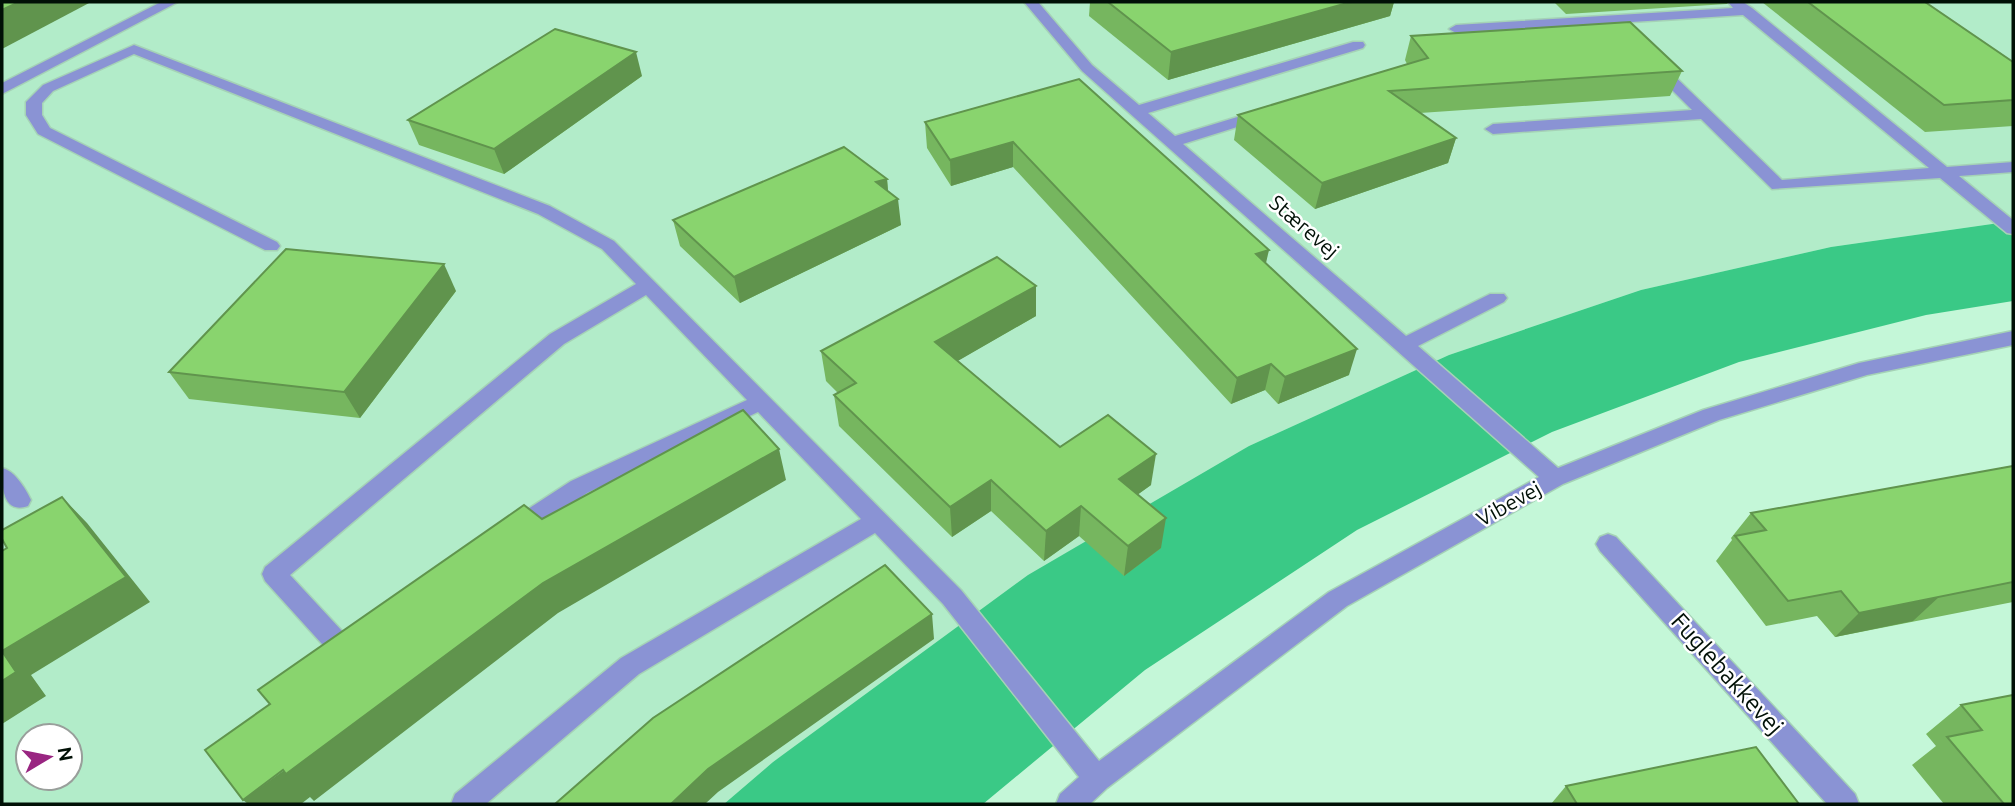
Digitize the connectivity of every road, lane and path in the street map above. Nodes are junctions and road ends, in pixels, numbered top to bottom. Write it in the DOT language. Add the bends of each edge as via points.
graph roads {
  1 [pos="171,2"];
  2 [pos="1031,2"];
  3 [pos="1741,7"];
  4 [pos="1609,20"];
  5 [pos="1456,29"];
  6 [pos="1627,38"];
  7 [pos="1359,46"];
  8 [pos="1645,56"];
  9 [pos="2,89"];
  10 [pos="1282,108"];
  11 [pos="1137,111"];
  12 [pos="1705,114"];
  13 [pos="1493,128"];
  14 [pos="1172,142"];
  15 [pos="2013,167"];
  16 [pos="1944,172"];
  17 [pos="2013,229"];
  18 [pos="271,246"];
  19 [pos="647,286"];
  20 [pos="1497,298"];
  21 [pos="2013,338"];
  22 [pos="1404,345"];
  23 [pos="761,402"];
  24 [pos="2,476"];
  25 [pos="1555,478"];
  26 [pos="20,500"];
  27 [pos="877,520"];
  28 [pos="500,540"];
  29 [pos="1608,544"];
  30 [pos="375,624"];
  31 [pos="1097,779"];
  32 [pos="465,804"];
  33 [pos="1070,804"];
  34 [pos="1845,804"];
  1 -- 9 [label="street"];
  2 -- 11 [label="street, Stærevej" via="1087,68"];
  3 -- 4 [label="street"];
  3 -- 16 [label="street"];
  4 -- 5 [label="street"];
  4 -- 6 [label="street"];
  7 -- 11 [label="street"];
  8 -- 12 [label="street"];
  10 -- 14 [label="street"];
  11 -- 14 [label="street, Stærevej"];
  12 -- 13 [label="street"];
  12 -- 16 [label="street" via="1778,185"];
  14 -- 22 [label="street, Stærevej"];
  15 -- 16 [label="street"];
  16 -- 17 [label="street"];
  18 -- 19 [label="street" via="44,131 34,114 34,102 48,88 134,49 544,210 608,246"];
  19 -- 23 [label="street"];
  19 -- 30 [label="street" via="557,339 274,574 341,647"];
  20 -- 22 [label="street"];
  21 -- 25 [label="street, Vibevej" via="1866,368 1711,415"];
  22 -- 25 [label="street, Stærevej"];
  23 -- 27 [label="street"];
  23 -- 28 [label="street" via="579,487"];
  24 -- 26 [label="street"];
  25 -- 31 [label="street, Vibevej" via="1338,599"];
  27 -- 31 [label="street" via="952,597"];
  27 -- 32 [label="street" via="630,666"];
  29 -- 34 [label="street, Fuglebakkevej"];
  31 -- 33 [label="street, Vibevej"];
}
